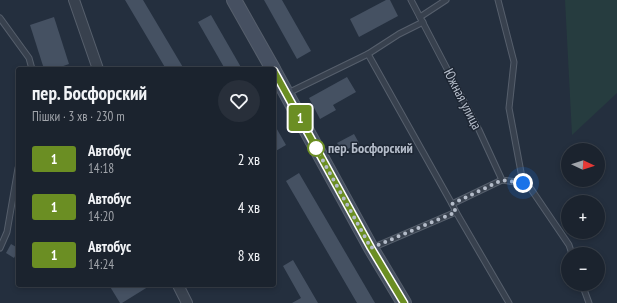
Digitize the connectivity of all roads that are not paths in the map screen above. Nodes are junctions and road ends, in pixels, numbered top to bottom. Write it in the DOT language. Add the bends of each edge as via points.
graph roads {
  1 [pos="74,0"];
  2 [pos="234,0"];
  3 [pos="411,0"];
  4 [pos="446,0"];
  5 [pos="498,0"];
  6 [pos="0,18"];
  7 [pos="422,20"];
  8 [pos="368,54"];
  9 [pos="31,67"];
  10 [pos="97,67"];
  11 [pos="271,67"];
  12 [pos="276,75"];
  13 [pos="287,94"];
  14 [pos="16,180"];
  15 [pos="502,180"];
  16 [pos="523,183"];
  17 [pos="452,204"];
  18 [pos="456,212"];
  19 [pos="570,247"];
  20 [pos="0,248"];
  21 [pos="371,248"];
  22 [pos="179,287"];
  23 [pos="585,291"];
  24 [pos="187,303"];
  25 [pos="404,303"];
  26 [pos="509,303"];
  27 [pos="589,303"];
  1 -- 10 [label="street"];
  2 -- 11 [label="main road"];
  3 -- 7 [label="lane, Южная улица"];
  4 -- 7 [label="lane"];
  5 -- 16 [label="lane" via="514,62 509,108"];
  6 -- 9 [label="lane" via="29,58"];
  7 -- 8 [label="lane"];
  7 -- 15 [label="lane, Южная улица"];
  8 -- 13 [label="lane"];
  8 -- 17 [label="lane"];
  12 -- 13 [label="main road"];
  13 -- 21 [label="main road"];
  14 -- 20 [label="lane" via="7,232"];
  15 -- 16 [label="lane"];
  15 -- 17 [label="lane"];
  16 -- 19 [label="lane" via="531,189"];
  17 -- 18 [label="lane"];
  18 -- 21 [label="lane"];
  18 -- 26 [label="lane"];
  21 -- 25 [label="main road"];
  22 -- 24 [label="street"];
  23 -- 27 [label="lane"];
}
